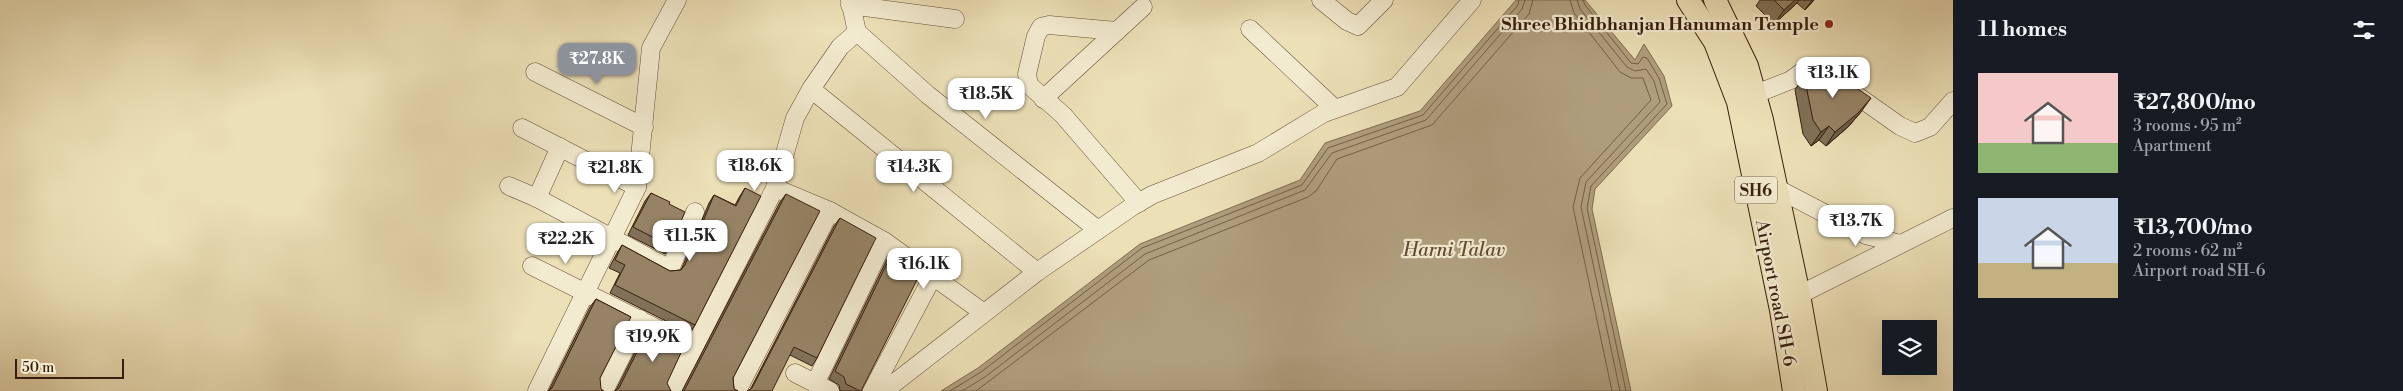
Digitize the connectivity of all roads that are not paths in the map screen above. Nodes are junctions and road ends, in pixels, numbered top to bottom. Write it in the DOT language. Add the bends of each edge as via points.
graph roads {
  1 [pos="678,0"];
  2 [pos="1321,0"];
  3 [pos="1384,0"];
  4 [pos="1472,0"];
  5 [pos="1715,0"];
  6 [pos="1690,1"];
  7 [pos="850,3"];
  8 [pos="1143,7"];
  9 [pos="946,12"];
  10 [pos="1250,29"];
  11 [pos="1117,30"];
  12 [pos="857,32"];
  13 [pos="535,72"];
  14 [pos="811,89"];
  15 [pos="1746,98"];
  16 [pos="1043,99"];
  17 [pos="1953,102"];
  18 [pos="1335,109"];
  19 [pos="644,127"];
  20 [pos="522,128"];
  21 [pos="560,147"];
  22 [pos="509,186"];
  23 [pos="637,187"];
  24 [pos="775,188"];
  25 [pos="1776,188"];
  26 [pos="537,198"];
  27 [pos="1139,202"];
  28 [pos="830,211"];
  29 [pos="695,212"];
  30 [pos="1953,218"];
  31 [pos="1098,230"];
  32 [pos="613,239"];
  33 [pos="884,240"];
  34 [pos="1900,244"];
  35 [pos="532,266"];
  36 [pos="1037,272"];
  37 [pos="933,276"];
  38 [pos="585,293"];
  39 [pos="1799,295"];
  40 [pos="1781,310"];
  41 [pos="984,314"];
  42 [pos="640,319"];
  43 [pos="694,346"];
  44 [pos="795,373"];
  45 [pos="822,387"];
  46 [pos="537,391"];
  47 [pos="604,391"];
  48 [pos="672,391"];
  49 [pos="737,391"];
  50 [pos="872,391"];
  51 [pos="884,391"];
  52 [pos="1794,391"];
  53 [pos="1816,391"];
  1 -- 19 [label="street" via="651,48"];
  2 -- 3 [label="street" via="1358,26"];
  4 -- 18 [label="street" via="1397,87"];
  5 -- 15 [label="main road, SH6" via="1747,66"];
  6 -- 15 [label="main road, Airport road SH-6 / SH6"];
  7 -- 9 [label="street"];
  7 -- 12 [label="street"];
  8 -- 11 [label="street"];
  10 -- 18 [label="street"];
  11 -- 16 [label="street"];
  11 -- 16 [label="street" via="1041,27 1027,74 1029,84"];
  12 -- 14 [label="street" via="840,47"];
  12 -- 31 [label="street" via="928,95"];
  13 -- 19 [label="street"];
  14 -- 24 [label="street" via="795,118"];
  14 -- 36 [label="street"];
  15 -- 17 [label="street" via="1791,80 1806,69 1819,69 1915,133 1930,127"];
  15 -- 25 [label="main road, SH6"];
  15 -- 40 [label="main road, Airport road SH-6 / SH6"];
  16 -- 27 [label="street" via="1063,115"];
  18 -- 27 [label="street" via="1312,119 1258,153"];
  19 -- 23 [label="street"];
  20 -- 21 [label="street"];
  21 -- 23 [label="street"];
  21 -- 26 [label="street"];
  22 -- 26 [label="street"];
  23 -- 32 [label="street"];
  24 -- 28 [label="street"];
  24 -- 43 [label="street"];
  25 -- 34 [label="street" via="1866,235"];
  25 -- 39 [label="main road, SH6"];
  26 -- 32 [label="street"];
  27 -- 31 [label="street"];
  28 -- 33 [label="street"];
  28 -- 49 [label="street"];
  29 -- 32 [label="street" via="670,269"];
  30 -- 34 [label="street"];
  31 -- 36 [label="street"];
  32 -- 38 [label="street"];
  33 -- 37 [label="street"];
  33 -- 45 [label="street"];
  34 -- 39 [label="street"];
  35 -- 38 [label="street"];
  36 -- 41 [label="street"];
  37 -- 41 [label="street"];
  37 -- 50 [label="street"];
  38 -- 42 [label="street"];
  38 -- 46 [label="street"];
  39 -- 40 [label="street"];
  39 -- 53 [label="main road, SH6"];
  40 -- 52 [label="main road, Airport road SH-6 / SH6"];
  41 -- 51 [label="street"];
  42 -- 43 [label="street"];
  42 -- 47 [label="street"];
  43 -- 48 [label="street"];
  44 -- 45 [label="street"];
}
